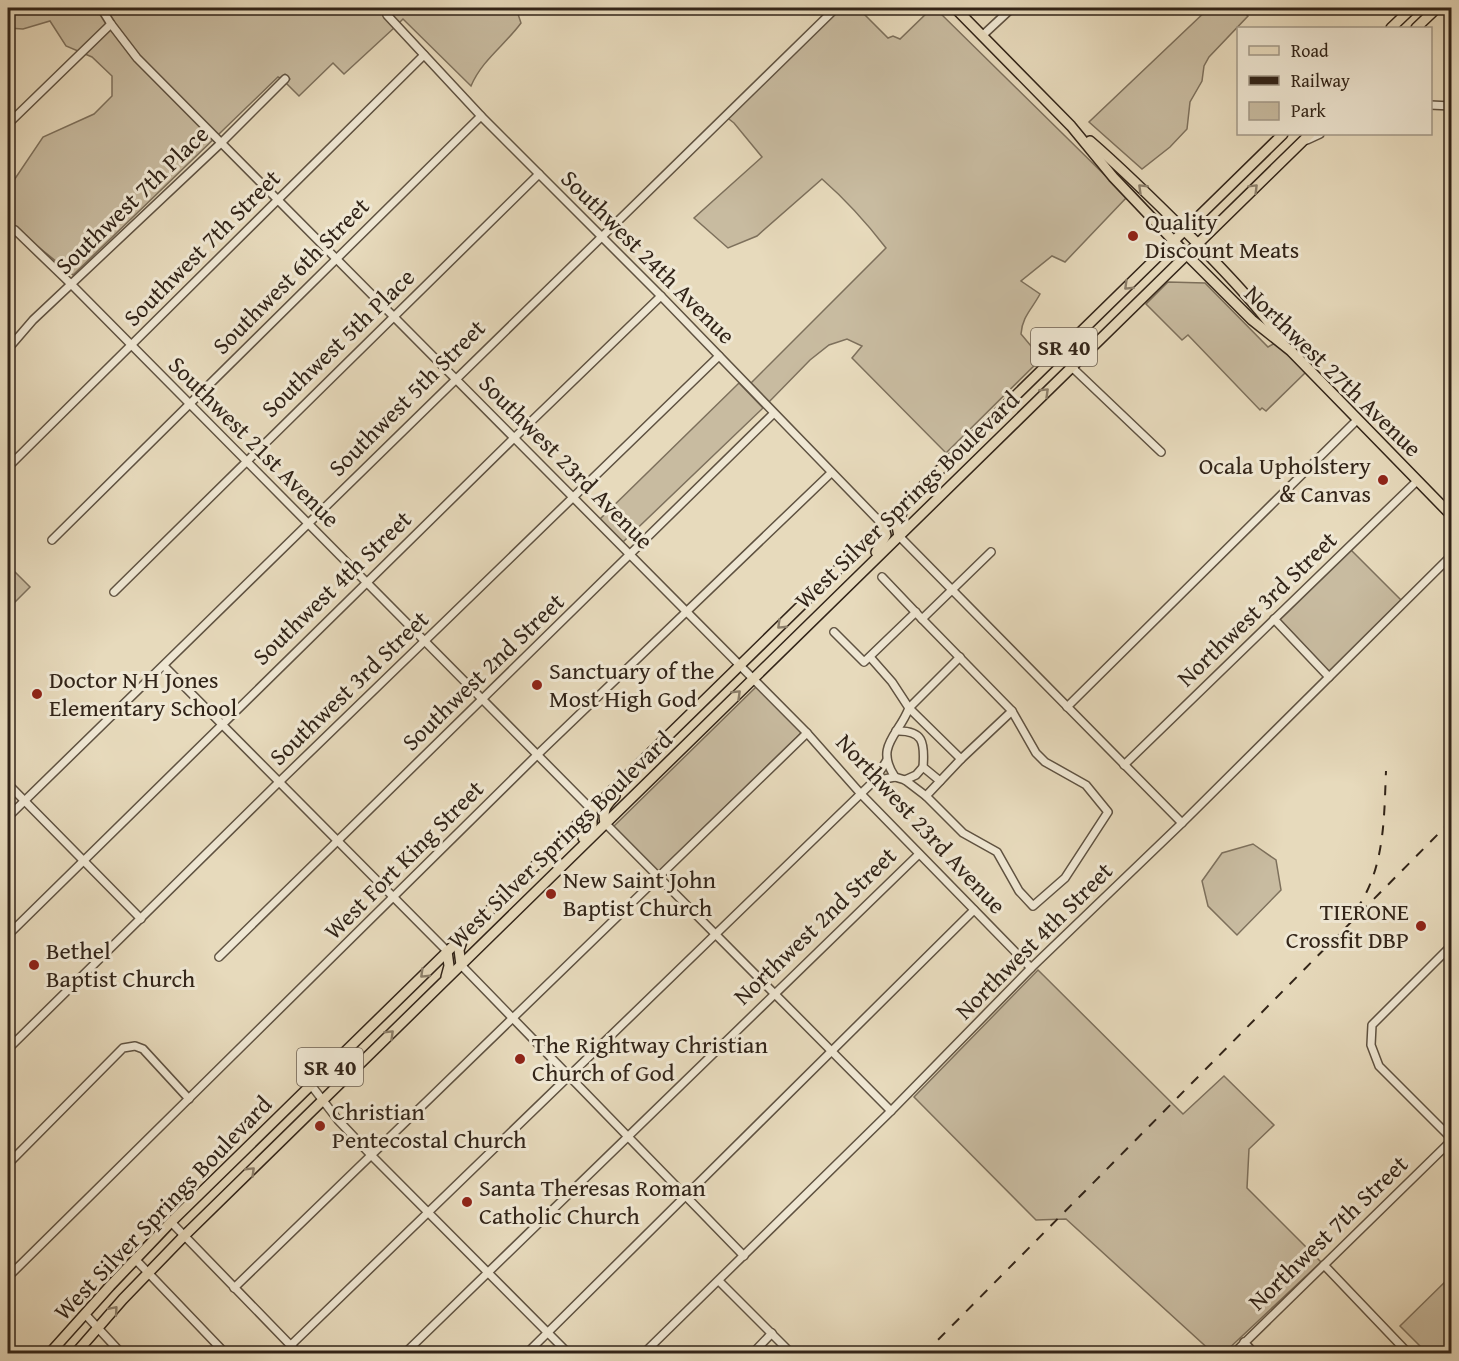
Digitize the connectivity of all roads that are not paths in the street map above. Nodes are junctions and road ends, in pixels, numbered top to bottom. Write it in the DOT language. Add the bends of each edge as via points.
graph roads {
  1 [pos="101,8"];
  2 [pos="836,8"];
  3 [pos="955,8"];
  4 [pos="1012,8"];
  5 [pos="1412,8"];
  6 [pos="1437,8"];
  7 [pos="387,15"];
  8 [pos="111,24"];
  9 [pos="1391,27"];
  10 [pos="1417,27"];
  11 [pos="983,35"];
  12 [pos="424,55"];
  13 [pos="285,79"];
  14 [pos="1432,105"];
  15 [pos="1452,106"];
  16 [pos="481,116"];
  17 [pos="8,124"];
  18 [pos="1071,126"];
  19 [pos="1282,135"];
  20 [pos="1309,135"];
  21 [pos="1318,135"];
  22 [pos="221,143"];
  23 [pos="1300,143"];
  24 [pos="539,174"];
  25 [pos="278,199"];
  26 [pos="1185,230"];
  27 [pos="600,236"];
  28 [pos="8,238"];
  29 [pos="1174,241"];
  30 [pos="1198,244"];
  31 [pos="1187,255"];
  32 [pos="337,259"];
  33 [pos="72,285"];
  34 [pos="661,296"];
  35 [pos="394,316"];
  36 [pos="132,346"];
  37 [pos="8,350"];
  38 [pos="1291,351"];
  39 [pos="1058,354"];
  40 [pos="719,356"];
  41 [pos="1071,367"];
  42 [pos="455,378"];
  43 [pos="189,405"];
  44 [pos="773,414"];
  45 [pos="1357,420"];
  46 [pos="513,438"];
  47 [pos="1161,452"];
  48 [pos="246,461"];
  49 [pos="8,467"];
  50 [pos="831,473"];
  51 [pos="1417,481"];
  52 [pos="573,498"];
  53 [pos="906,503"];
  54 [pos="1452,516"];
  55 [pos="308,524"];
  56 [pos="883,525"];
  57 [pos="899,536"];
  58 [pos="52,540"];
  59 [pos="991,552"];
  60 [pos="631,555"];
  61 [pos="1452,555"];
  62 [pos="872,562"];
  63 [pos="882,578"];
  64 [pos="367,582"];
  65 [pos="952,590"];
  66 [pos="114,592"];
  67 [pos="688,612"];
  68 [pos="916,612"];
  69 [pos="922,619"];
  70 [pos="1274,620"];
  71 [pos="834,632"];
  72 [pos="425,641"];
  73 [pos="870,657"];
  74 [pos="960,657"];
  75 [pos="164,666"];
  76 [pos="739,666"];
  77 [pos="1329,677"];
  78 [pos="752,679"];
  79 [pos="482,700"];
  80 [pos="1067,707"];
  81 [pos="909,708"];
  82 [pos="1012,711"];
  83 [pos="220,725"];
  84 [pos="896,731"];
  85 [pos="807,733"];
  86 [pos="654,749"];
  87 [pos="536,756"];
  88 [pos="961,759"];
  89 [pos="887,760"];
  90 [pos="1124,765"];
  91 [pos="923,766"];
  92 [pos="896,777"];
  93 [pos="905,780"];
  94 [pos="874,781"];
  95 [pos="940,781"];
  96 [pos="278,783"];
  97 [pos="8,784"];
  98 [pos="861,794"];
  99 [pos="926,796"];
  100 [pos="24,801"];
  101 [pos="592,810"];
  102 [pos="8,817"];
  103 [pos="605,823"];
  104 [pos="1182,823"];
  105 [pos="337,841"];
  106 [pos="919,854"];
  107 [pos="83,861"];
  108 [pos="557,871"];
  109 [pos="658,877"];
  110 [pos="393,898"];
  111 [pos="974,910"];
  112 [pos="141,919"];
  113 [pos="716,934"];
  114 [pos="8,935"];
  115 [pos="464,936"];
  116 [pos="1451,946"];
  117 [pos="447,951"];
  118 [pos="219,957"];
  119 [pos="461,965"];
  120 [pos="1031,968"];
  121 [pos="446,980"];
  122 [pos="774,994"];
  123 [pos="513,1018"];
  124 [pos="8,1049"];
  125 [pos="832,1051"];
  126 [pos="569,1076"];
  127 [pos="311,1085"];
  128 [pos="189,1099"];
  129 [pos="323,1099"];
  130 [pos="891,1111"];
  131 [pos="628,1136"];
  132 [pos="1452,1140"];
  133 [pos="371,1155"];
  134 [pos="8,1164"];
  135 [pos="686,1196"];
  136 [pos="429,1212"];
  137 [pos="171,1222"];
  138 [pos="184,1236"];
  139 [pos="744,1256"];
  140 [pos="135,1259"];
  141 [pos="1324,1265"];
  142 [pos="148,1272"];
  143 [pos="488,1272"];
  144 [pos="8,1277"];
  145 [pos="719,1281"];
  146 [pos="234,1288"];
  147 [pos="85,1314"];
  148 [pos="98,1328"];
  149 [pos="548,1333"];
  150 [pos="772,1334"];
  151 [pos="1244,1342"];
  152 [pos="291,1346"];
  153 [pos="49,1353"];
  154 [pos="75,1353"];
  155 [pos="122,1353"];
  156 [pos="226,1353"];
  157 [pos="299,1353"];
  158 [pos="404,1353"];
  159 [pos="526,1353"];
  160 [pos="569,1353"];
  161 [pos="645,1353"];
  162 [pos="752,1353"];
  163 [pos="792,1353"];
  164 [pos="1233,1353"];
  165 [pos="1255,1353"];
  166 [pos="1409,1353"];
  1 -- 8 [label="street, Southwest 23rd Avenue"];
  2 -- 27 [label="street, Southwest 5th Street"];
  3 -- 11 [label="main road"];
  4 -- 11 [label="street"];
  5 -- 9 [label="main road"];
  6 -- 10 [label="main road"];
  7 -- 12 [label="street, Southwest 24th Avenue"];
  8 -- 17 [label="street"];
  8 -- 22 [label="street, Southwest 23rd Avenue" via="137,58"];
  11 -- 18 [label="main road"];
  12 -- 16 [label="street, Southwest 24th Avenue"];
  12 -- 25 [label="street, Southwest 7th Street"];
  13 -- 22 [label="street, Southwest 7th Place"];
  14 -- 15 [label="street"];
  16 -- 24 [label="street, Southwest 24th Avenue"];
  16 -- 32 [label="street, Southwest 6th Street"];
  26 -- 18 [label="main road, one-way"];
  18 -- 29 [label="main road, Northwest 27th Avenue"];
  19 -- 26 [label="main road, West Silver Springs Boulevard / SR 40"];
  20 -- 23 [label="main road, West Silver Springs Boulevard / SR 40"];
  21 -- 23 [label="street"];
  22 -- 25 [label="street, Southwest 23rd Avenue"];
  22 -- 33 [label="street, Southwest 7th Place"];
  30 -- 23 [label="main road, West Silver Springs Boulevard / SR 40, one-way"];
  24 -- 27 [label="street, Southwest 24th Avenue"];
  24 -- 35 [label="street, Southwest 5th Place"];
  25 -- 32 [label="street, Southwest 23rd Avenue"];
  25 -- 36 [label="street, Southwest 7th Street"];
  26 -- 29 [label="main road, West Silver Springs Boulevard / SR 40"];
  26 -- 30 [label="main road"];
  27 -- 34 [label="street, Southwest 24th Avenue"];
  27 -- 42 [label="street, Southwest 5th Street"];
  28 -- 33 [label="street, Southwest 21st Avenue" via="15,230"];
  29 -- 31 [label="main road, Northwest 27th Avenue"];
  29 -- 39 [label="main road, West Silver Springs Boulevard / SR 40, one-way"];
  30 -- 31 [label="main road, West Silver Springs Boulevard / SR 40"];
  30 -- 38 [label="main road" via="1260,309"];
  31 -- 38 [label="main road, Northwest 27th Avenue" via="1252,320"];
  31 -- 41 [label="main road, West Silver Springs Boulevard / SR 40"];
  32 -- 35 [label="street, Southwest 23rd Avenue"];
  32 -- 43 [label="street, Southwest 6th Street"];
  33 -- 36 [label="street, Southwest 21st Avenue"];
  33 -- 37 [label="street, Southwest 7th Place" via="33,320"];
  34 -- 40 [label="street, Southwest 24th Avenue"];
  34 -- 46 [label="street, Southwest 4th Street"];
  35 -- 42 [label="street, Southwest 23rd Avenue"];
  35 -- 48 [label="street, Southwest 5th Place"];
  36 -- 43 [label="street, Southwest 21st Avenue"];
  36 -- 49 [label="street, Southwest 7th Street"];
  38 -- 45 [label="main road, Northwest 27th Avenue"];
  39 -- 41 [label="street"];
  39 -- 53 [label="main road, West Silver Springs Boulevard / SR 40"];
  40 -- 44 [label="street, Southwest 24th Avenue"];
  40 -- 52 [label="street, Southwest 3rd Street"];
  41 -- 47 [label="street"];
  57 -- 41 [label="main road, West Silver Springs Boulevard / SR 40, one-way"];
  42 -- 46 [label="street, Southwest 23rd Avenue"];
  42 -- 55 [label="street, Southwest 5th Street"];
  43 -- 48 [label="street, Southwest 21st Avenue"];
  43 -- 58 [label="street, Southwest 6th Street"];
  44 -- 50 [label="street, Southwest 24th Avenue"];
  44 -- 60 [label="street, Southwest 2nd Street"];
  45 -- 51 [label="main road, Northwest 27th Avenue"];
  45 -- 80 [label="street"];
  46 -- 52 [label="street, Southwest 23rd Avenue"];
  46 -- 64 [label="street, Southwest 4th Street"];
  48 -- 55 [label="street, Southwest 21st Avenue"];
  48 -- 66 [label="street, Southwest 5th Place"];
  50 -- 56 [label="street, Southwest 24th Avenue"];
  50 -- 67 [label="street, West Fort King Street"];
  51 -- 54 [label="main road, Northwest 27th Avenue"];
  51 -- 70 [label="street, Northwest 3rd Street"];
  52 -- 60 [label="street, Southwest 23rd Avenue"];
  52 -- 72 [label="street, Southwest 3rd Street"];
  53 -- 56 [label="main road, West Silver Springs Boulevard / SR 40"];
  53 -- 57 [label="main road" via="897,526"];
  55 -- 64 [label="street, Southwest 21st Avenue"];
  55 -- 75 [label="street, Southwest 5th Street"];
  56 -- 62 [label="main road" via="886,535"];
  56 -- 76 [label="main road, West Silver Springs Boulevard / SR 40, one-way"];
  57 -- 62 [label="main road, West Silver Springs Boulevard / SR 40"];
  57 -- 65 [label="street"];
  59 -- 65 [label="street"];
  60 -- 67 [label="street, Southwest 23rd Avenue"];
  60 -- 79 [label="street, Southwest 2nd Street"];
  61 -- 77 [label="street, Northwest 4th Street"];
  62 -- 78 [label="main road, West Silver Springs Boulevard / SR 40"];
  63 -- 68 [label="street"];
  64 -- 72 [label="street, Southwest 21st Avenue"];
  64 -- 83 [label="street, Southwest 4th Street"];
  65 -- 69 [label="street"];
  65 -- 80 [label="street"];
  67 -- 76 [label="street, Southwest 23rd Avenue"];
  67 -- 87 [label="street, West Fort King Street"];
  68 -- 69 [label="street"];
  68 -- 73 [label="street"];
  69 -- 74 [label="street"];
  70 -- 77 [label="street"];
  70 -- 90 [label="street, Northwest 3rd Street"];
  71 -- 73 [label="street" via="864,662"];
  72 -- 79 [label="street, Southwest 21st Avenue"];
  72 -- 96 [label="street, Southwest 3rd Street"];
  73 -- 81 [label="street"];
  74 -- 81 [label="street"];
  74 -- 82 [label="street"];
  75 -- 83 [label="street"];
  75 -- 100 [label="street, Southwest 5th Street"];
  76 -- 78 [label="street, Southwest 23rd Avenue"];
  76 -- 86 [label="main road, West Silver Springs Boulevard / SR 40"];
  77 -- 104 [label="street, Northwest 4th Street"];
  78 -- 85 [label="street, Southwest 23rd Avenue"];
  103 -- 78 [label="main road, West Silver Springs Boulevard / SR 40, one-way"];
  79 -- 87 [label="street, Southwest 21st Avenue"];
  79 -- 105 [label="street, Southwest 2nd Street"];
  80 -- 90 [label="street"];
  81 -- 84 [label="street"];
  81 -- 88 [label="street"];
  82 -- 88 [label="street"];
  82 -- 99 [label="street" via="1036,753 1086,784 1108,812 1065,878 1033,906 1018,891 997,852 963,833"];
  83 -- 96 [label="street"];
  83 -- 107 [label="street, Southwest 4th Street"];
  84 -- 89 [label="street" via="888,745"];
  84 -- 91 [label="street" via="913,732 919,737 923,744"];
  85 -- 98 [label="street, Northwest 23rd Avenue"];
  85 -- 109 [label="street"];
  86 -- 101 [label="main road, West Silver Springs Boulevard / SR 40"];
  86 -- 103 [label="main road" via="652,759 607,803"];
  87 -- 101 [label="street, Southwest 21st Avenue"];
  87 -- 110 [label="street, West Fort King Street"];
  88 -- 95 [label="street"];
  89 -- 92 [label="street"];
  89 -- 94 [label="street"];
  90 -- 104 [label="street"];
  91 -- 93 [label="street"];
  91 -- 95 [label="street"];
  92 -- 93 [label="street"];
  92 -- 94 [label="street"];
  93 -- 99 [label="street"];
  94 -- 98 [label="street"];
  95 -- 99 [label="street"];
  96 -- 105 [label="street"];
  96 -- 112 [label="street, Southwest 3rd Street"];
  97 -- 100 [label="street"];
  98 -- 106 [label="street, Northwest 23rd Avenue"];
  98 -- 113 [label="street"];
  100 -- 102 [label="street, Southwest 5th Street"];
  100 -- 107 [label="street"];
  101 -- 108 [label="main road" via="589,833 556,865"];
  101 -- 115 [label="main road, West Silver Springs Boulevard / SR 40"];
  103 -- 108 [label="main road, West Silver Springs Boulevard / SR 40"];
  103 -- 109 [label="street"];
  104 -- 120 [label="street, Northwest 4th Street"];
  105 -- 110 [label="street"];
  105 -- 118 [label="street, Southwest 2nd Street"];
  106 -- 111 [label="street, Northwest 23rd Avenue"];
  106 -- 122 [label="street, Northwest 2nd Street"];
  107 -- 112 [label="street"];
  107 -- 114 [label="street, Southwest 4th Street"];
  108 -- 119 [label="main road, West Silver Springs Boulevard / SR 40"];
  109 -- 113 [label="street"];
  109 -- 123 [label="street"];
  110 -- 117 [label="street"];
  110 -- 128 [label="street, West Fort King Street"];
  111 -- 120 [label="street, Northwest 23rd Avenue"];
  111 -- 125 [label="street"];
  112 -- 124 [label="street, Southwest 3rd Street"];
  113 -- 122 [label="street"];
  113 -- 126 [label="street"];
  115 -- 117 [label="main road, West Silver Springs Boulevard / SR 40"];
  115 -- 119 [label="main road" via="459,950"];
  116 -- 132 [label="street" via="1372,1025 1371,1045 1379,1066"];
  117 -- 121 [label="main road"];
  117 -- 127 [label="main road, West Silver Springs Boulevard / SR 40, one-way"];
  119 -- 121 [label="main road, West Silver Springs Boulevard / SR 40"];
  119 -- 123 [label="street"];
  120 -- 130 [label="street, Northwest 4th Street"];
  129 -- 121 [label="main road, West Silver Springs Boulevard / SR 40, one-way"];
  122 -- 125 [label="street"];
  122 -- 131 [label="street, Northwest 2nd Street"];
  123 -- 126 [label="street"];
  123 -- 133 [label="street"];
  125 -- 130 [label="street"];
  125 -- 135 [label="street"];
  126 -- 131 [label="street"];
  126 -- 136 [label="street"];
  127 -- 129 [label="street"];
  127 -- 137 [label="main road, West Silver Springs Boulevard / SR 40"];
  128 -- 134 [label="street" via="143,1049 123,1048"];
  128 -- 144 [label="street, West Fort King Street"];
  129 -- 133 [label="street"];
  138 -- 129 [label="main road, West Silver Springs Boulevard / SR 40, one-way"];
  130 -- 139 [label="street, Northwest 4th Street"];
  131 -- 135 [label="street"];
  131 -- 143 [label="street, Northwest 2nd Street"];
  132 -- 141 [label="street, Northwest 7th Street"];
  133 -- 136 [label="street"];
  133 -- 146 [label="street"];
  135 -- 139 [label="street"];
  135 -- 149 [label="street"];
  136 -- 143 [label="street"];
  136 -- 152 [label="street"];
  137 -- 138 [label="street"];
  137 -- 140 [label="main road, West Silver Springs Boulevard / SR 40"];
  138 -- 142 [label="main road, West Silver Springs Boulevard / SR 40"];
  138 -- 146 [label="street"];
  139 -- 145 [label="street, Northwest 4th Street"];
  140 -- 142 [label="street"];
  140 -- 147 [label="main road, West Silver Springs Boulevard / SR 40"];
  141 -- 151 [label="street, Northwest 7th Street"];
  141 -- 166 [label="street"];
  148 -- 142 [label="main road, West Silver Springs Boulevard / SR 40, one-way"];
  142 -- 156 [label="street"];
  143 -- 149 [label="street"];
  143 -- 158 [label="street, Northwest 2nd Street"];
  145 -- 150 [label="street"];
  145 -- 161 [label="street, Northwest 4th Street"];
  146 -- 152 [label="street"];
  147 -- 148 [label="street"];
  147 -- 153 [label="main road, West Silver Springs Boulevard / SR 40"];
  148 -- 154 [label="main road, West Silver Springs Boulevard / SR 40"];
  148 -- 155 [label="street"];
  149 -- 159 [label="street"];
  149 -- 160 [label="street"];
  150 -- 162 [label="street"];
  150 -- 163 [label="street"];
  151 -- 164 [label="street, Northwest 7th Street"];
  151 -- 165 [label="street"];
  152 -- 157 [label="street"];
}
